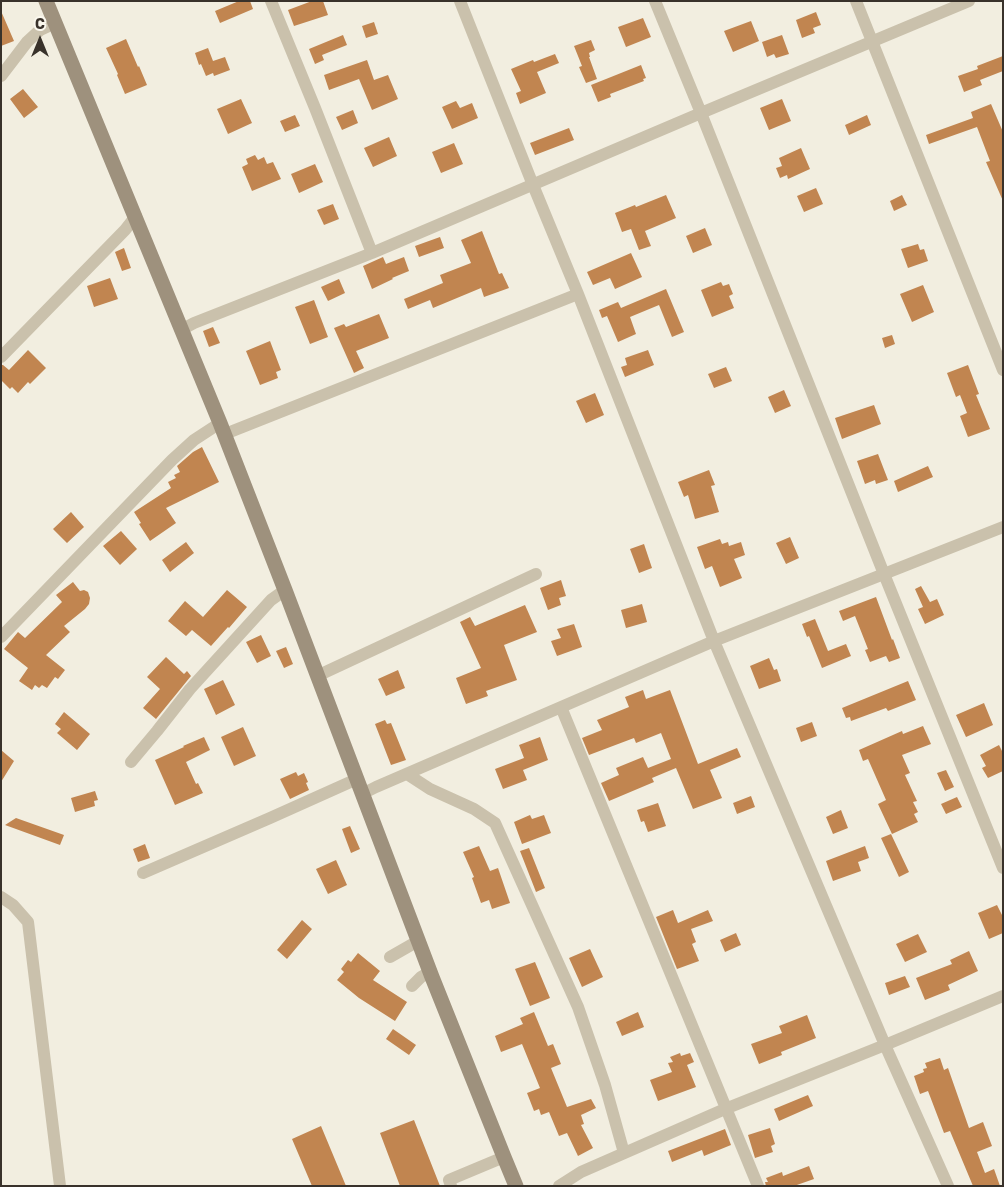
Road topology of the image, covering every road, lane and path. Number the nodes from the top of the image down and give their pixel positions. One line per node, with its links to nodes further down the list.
1 (46, 1): 7 (street)
2 (271, 1): 13 (street)
3 (460, 1): 11 (street)
4 (655, 1): 10 (street)
5 (856, 1): 8 (street)
6 (969, 1): 8 (street)
7 (55, 23): 9 (street); 12 (street)
8 (873, 42): 10 (street); 17 (street)
9 (1, 76)
10 (701, 113): 11 (street); 21 (street)
11 (533, 185): 13 (street); 14 (street)
12 (136, 216): 15 (street); 16 (street)
13 (372, 253): 15 (street)
14 (578, 294): 18 (street); 24 (street)
15 (181, 330): 18 (street)
16 (1, 357)
17 (1003, 370)
18 (222, 429): 22 (street); 23 (street)
19 (1003, 526): 21 (street)
20 (536, 574): 25 (street)
21 (884, 574): 24 (street); 31 (street)
22 (285, 590): 25 (street); 27 (street)
23 (1, 638)
24 (714, 641): 26 (street); 39 (street)
25 (317, 676): 29 (street)
26 (561, 707): 28 (street); 40 (street)
27 (131, 762)
28 (407, 774): 30 (street); 41 (street)
29 (356, 779): 30 (street); 32 (street)
30 (362, 794): 34 (street)
31 (1003, 868)
32 (143, 873)
33 (1, 897): 43 (street)
34 (418, 941): 35 (street); 36 (street)
35 (390, 957)
36 (430, 972): 37 (street); 42 (street)
37 (412, 986)
38 (1003, 996): 39 (street)
39 (885, 1046): 40 (street); 48 (street)
40 (725, 1109): 41 (street); 47 (street)
41 (624, 1153): 46 (street)
42 (504, 1157): 44 (street); 45 (street)
43 (60, 1186)
44 (451, 1186)
45 (516, 1186)
46 (560, 1186)
47 (758, 1186)
48 (948, 1186)

